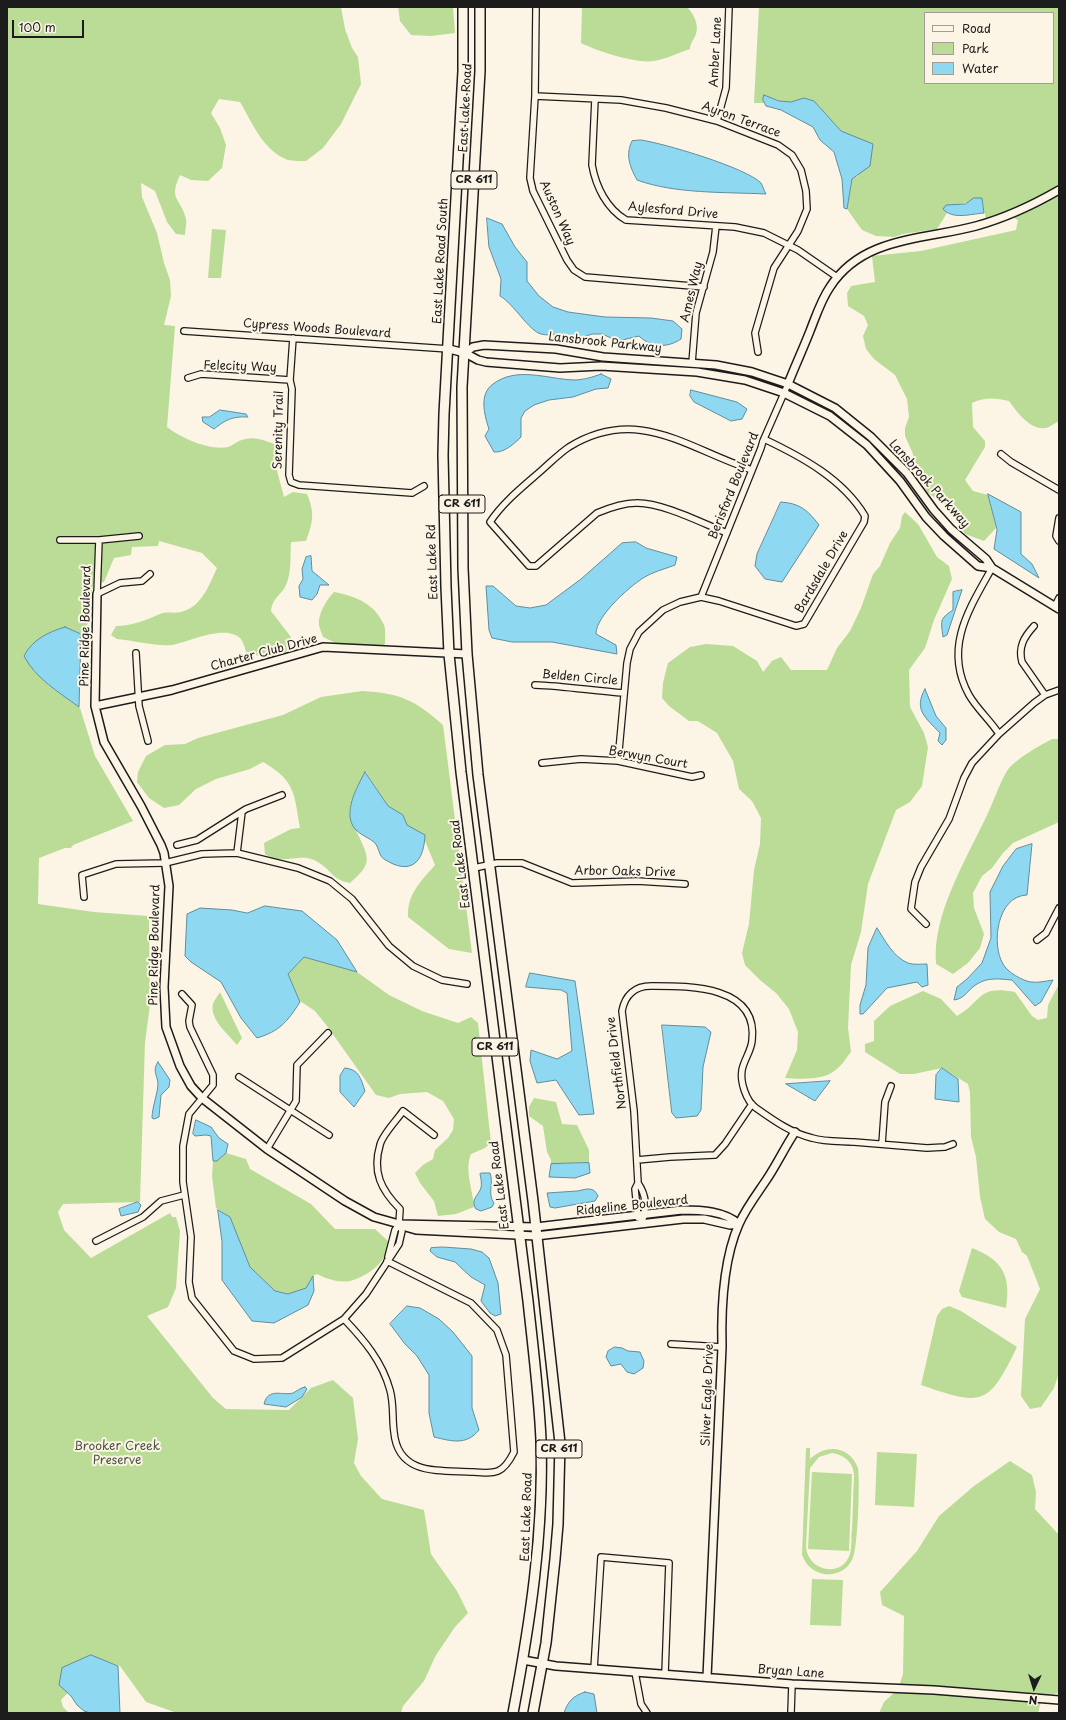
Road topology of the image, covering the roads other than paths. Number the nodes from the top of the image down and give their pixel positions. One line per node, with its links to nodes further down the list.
1 (464, 7): 15 (main road, East Lake Road South / CR 611)
2 (480, 7): 17 (main road, East Lake Road / CR 611)
3 (536, 7): 5 (street, Auston Way)
4 (729, 7): 7 (street, Amber Lane)
5 (535, 96): 6 (street, Ayron Terrace); 12 (street, Auston Way)
6 (595, 99): 7 (street, Ayron Terrace); 9 (street, Aylesford Drive)
7 (717, 121): 10 (street, Ayron Terrace)
8 (1059, 190): 11 (street)
9 (716, 226): 10 (street, Aylesford Drive); 12 (street, Ames Way)
10 (787, 246): 11 (street, Aylesford Drive); 16 (street, Ayron Terrace)
11 (837, 277): 21 (street)
12 (704, 287): 18 (street, Ames Way)
13 (184, 331): 14 (street, Cypress Woods Boulevard)
14 (293, 338): 15 (street, Cypress Woods Boulevard); 20 (street, Serenity Trail)
15 (449, 349): 17 (street); 42 (main road, East Lake Rd / CR 611)
16 (758, 352)
17 (465, 353): 18 (street, Lansbrook Parkway); 22 (street, Lansbrook Parkway); 43 (main road, CR 611)
18 (692, 363): 21 (street, Lansbrook Parkway)
19 (188, 378): 20 (street, Felecity Way)
20 (290, 380): 26 (street, Serenity Trail)
21 (788, 384): 22 (street, Berisford Boulevard); 34 (street, Lansbrook Parkway)
22 (784, 393): 23 (street, Berisford Boulevard); 34 (street, Lansbrook Parkway)
23 (764, 439): 25 (street, Berisford Boulevard); 37 (street, Bardsdale Drive)
24 (1001, 454): 27 (street)
25 (752, 470): 29 (street, Berisford Boulevard); 29 (street)
26 (424, 486)
27 (1059, 490)
28 (1059, 518): 33 (street)
29 (727, 533): 37 (street, Berisford Boulevard)
30 (138, 536): 32 (street)
31 (60, 540): 32 (street)
32 (99, 540): 36 (street, Pine Ridge Boulevard)
33 (1059, 541)
34 (992, 568): 39 (street, Lansbrook Parkway); 50 (street)
35 (150, 574): 36 (street)
36 (97, 594): 49 (street, Pine Ridge Boulevard)
37 (702, 597): 46 (street, Bardsdale Drive)
38 (1059, 598): 39 (street)
39 (1057, 607)
40 (1034, 626): 47 (street)
41 (136, 654): 48 (street)
42 (449, 654): 43 (street, Charter Club Drive); 48 (street, Charter Club Drive); 61 (main road, East Lake Road / CR 611)
43 (467, 654): 60 (main road, CR 611)
44 (535, 685): 46 (street, Belden Circle)
45 (1059, 690): 47 (street)
46 (624, 692): 52 (street, Bardsdale Drive)
47 (1045, 695): 50 (street)
48 (140, 696): 49 (street, Charter Club Drive); 51 (street)
49 (95, 706): 59 (street, Pine Ridge Boulevard)
50 (999, 734): 65 (street)
51 (148, 741)
52 (618, 761): 53 (street, Berwyn Court); 54 (street, Berwyn Court)
53 (542, 763)
54 (701, 774)
55 (282, 795): 56 (street)
56 (242, 812): 57 (street); 58 (street)
57 (177, 845)
58 (237, 853): 59 (street); 67 (street)
59 (165, 863): 63 (street); 72 (street, Pine Ridge Boulevard)
60 (490, 866): 61 (street, Arbor Oaks Drive); 62 (street, Arbor Oaks Drive); 90 (main road, CR 611)
61 (474, 868): 89 (main road, East Lake Road / CR 611)
62 (685, 884)
63 (84, 897)
64 (1059, 908): 66 (street)
65 (926, 924)
66 (1037, 940)
67 (467, 984)
68 (182, 994): 72 (street)
69 (328, 1034): 74 (street)
70 (239, 1077): 74 (street)
71 (891, 1086): 78 (street)
72 (202, 1098): 80 (street, Pine Ridge Boulevard); 83 (street)
73 (752, 1104): 75 (street, Northfield Drive); 81 (street); 81 (street, Northfield Drive)
74 (291, 1111): 76 (street); 80 (street)
75 (795, 1132): 78 (street, Northfield Drive); 88 (street, Silver Eagle Drive)
76 (329, 1135)
77 (434, 1135): 86 (street)
78 (882, 1144): 79 (street, Northfield Drive)
79 (953, 1144)
80 (267, 1149): 86 (street, Pine Ridge Boulevard)
81 (637, 1160): 82 (street, Northfield Drive)
82 (638, 1183): 84 (street, Northfield Drive); 85 (street, Northfield Drive)
83 (184, 1195): 91 (street); 93 (street)
84 (645, 1214): 85 (street, Ridgeline Boulevard); 87 (street, Northfield Drive); 88 (street, Ridgeline Boulevard)
85 (637, 1215): 87 (street, Northfield Drive); 90 (street, Ridgeline Boulevard)
86 (399, 1224): 89 (street, Pine Ridge Boulevard); 92 (street)
87 (641, 1224): 88 (street, Ridgeline Boulevard); 90 (street, Ridgeline Boulevard)
88 (739, 1224): 95 (street, Silver Eagle Drive)
89 (518, 1231): 90 (street, Pine Ridge Boulevard); 96 (main road, East Lake Road / CR 611)
90 (536, 1231): 97 (main road, CR 611)
91 (96, 1241)
92 (387, 1261): 93 (street); 93 (street)
93 (344, 1319)
94 (671, 1344): 95 (street)
95 (722, 1347): 101 (street, Silver Eagle Drive)
96 (523, 1660): 97 (street, Bryan Lane); 104 (main road, East Lake Road / CR 611)
97 (542, 1663): 98 (street, Bryan Lane); 105 (main road, CR 611)
98 (594, 1669): 99 (street, Bryan Lane); 100 (street)
99 (635, 1672): 100 (street, Bryan Lane); 106 (street)
100 (665, 1674): 101 (street, Bryan Lane)
101 (707, 1677): 102 (street, Bryan Lane)
102 (792, 1684): 103 (street, Bryan Lane); 107 (street)
103 (1059, 1700)
104 (513, 1713)
105 (533, 1713)
106 (647, 1713)
107 (791, 1713)

